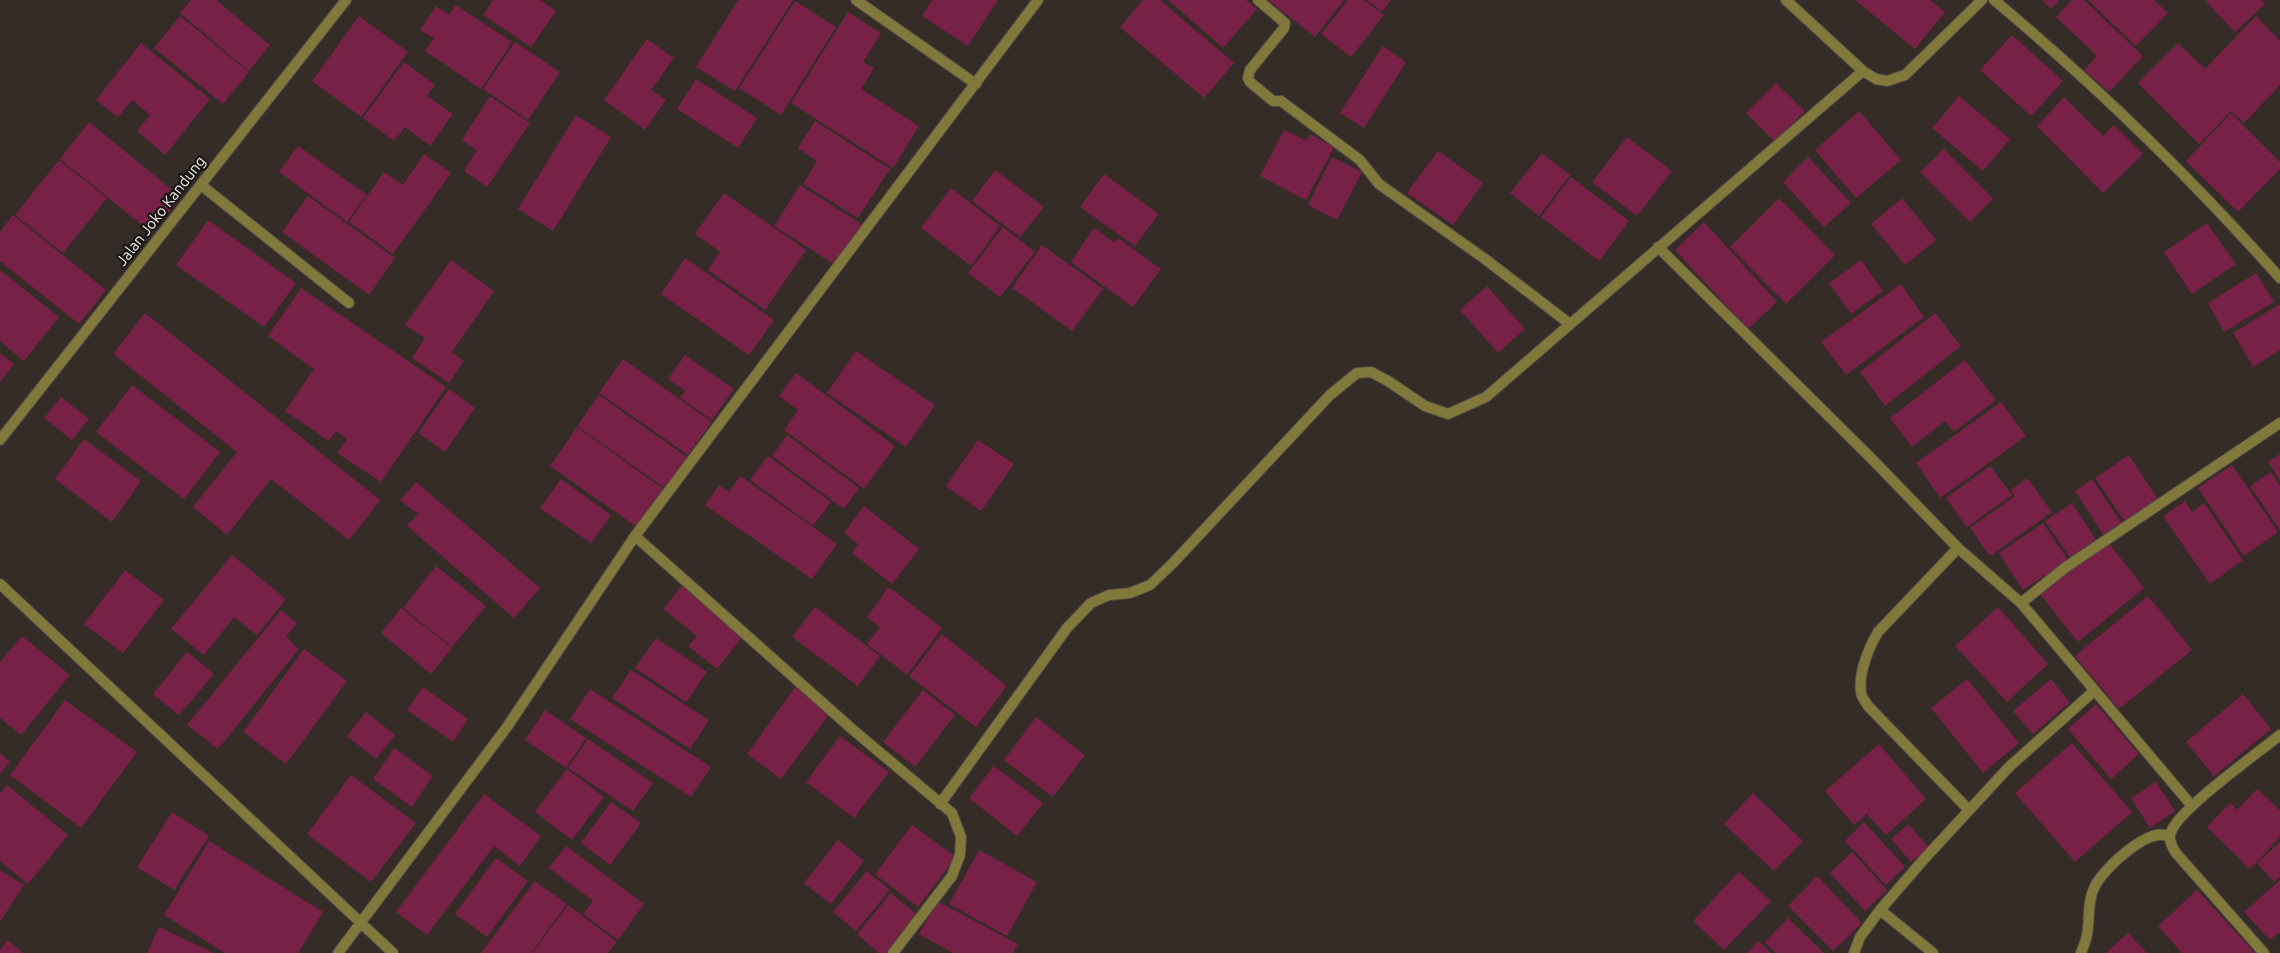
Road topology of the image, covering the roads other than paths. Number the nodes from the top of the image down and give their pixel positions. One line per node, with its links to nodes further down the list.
1 (346, 0): 10 (street, Jalan Joko Kandung)
2 (856, 0): 9 (street)
3 (1038, 0): 9 (street)
4 (1258, 0): 14 (street)
5 (1786, 0): 8 (street)
6 (1982, 0): 8 (street)
7 (1994, 0): 12 (street)
8 (1863, 71): 11 (street)
9 (976, 84): 17 (street)
10 (201, 184): 13 (street); 16 (street, Jalan Joko Kandung)
11 (1658, 247): 14 (street); 18 (street)
12 (2280, 278)
13 (348, 303)
14 (1570, 324): 23 (street)
15 (2280, 423): 20 (street)
16 (0, 440)
17 (636, 536): 23 (street); 28 (street)
18 (1958, 548): 20 (street); 25 (street)
19 (0, 584): 28 (street)
20 (2022, 603): 21 (street)
21 (2094, 691): 24 (street); 25 (street)
22 (2280, 736): 24 (street)
23 (940, 804): 31 (street)
24 (2192, 806): 26 (street)
25 (1969, 810): 27 (street)
26 (2170, 837): 34 (street); 35 (street)
27 (1880, 910): 32 (street); 33 (street)
28 (361, 922): 29 (street); 30 (street)
29 (338, 953)
30 (393, 953)
31 (893, 953)
32 (1854, 953)
33 (1933, 953)
34 (2081, 953)
35 (2264, 953)

